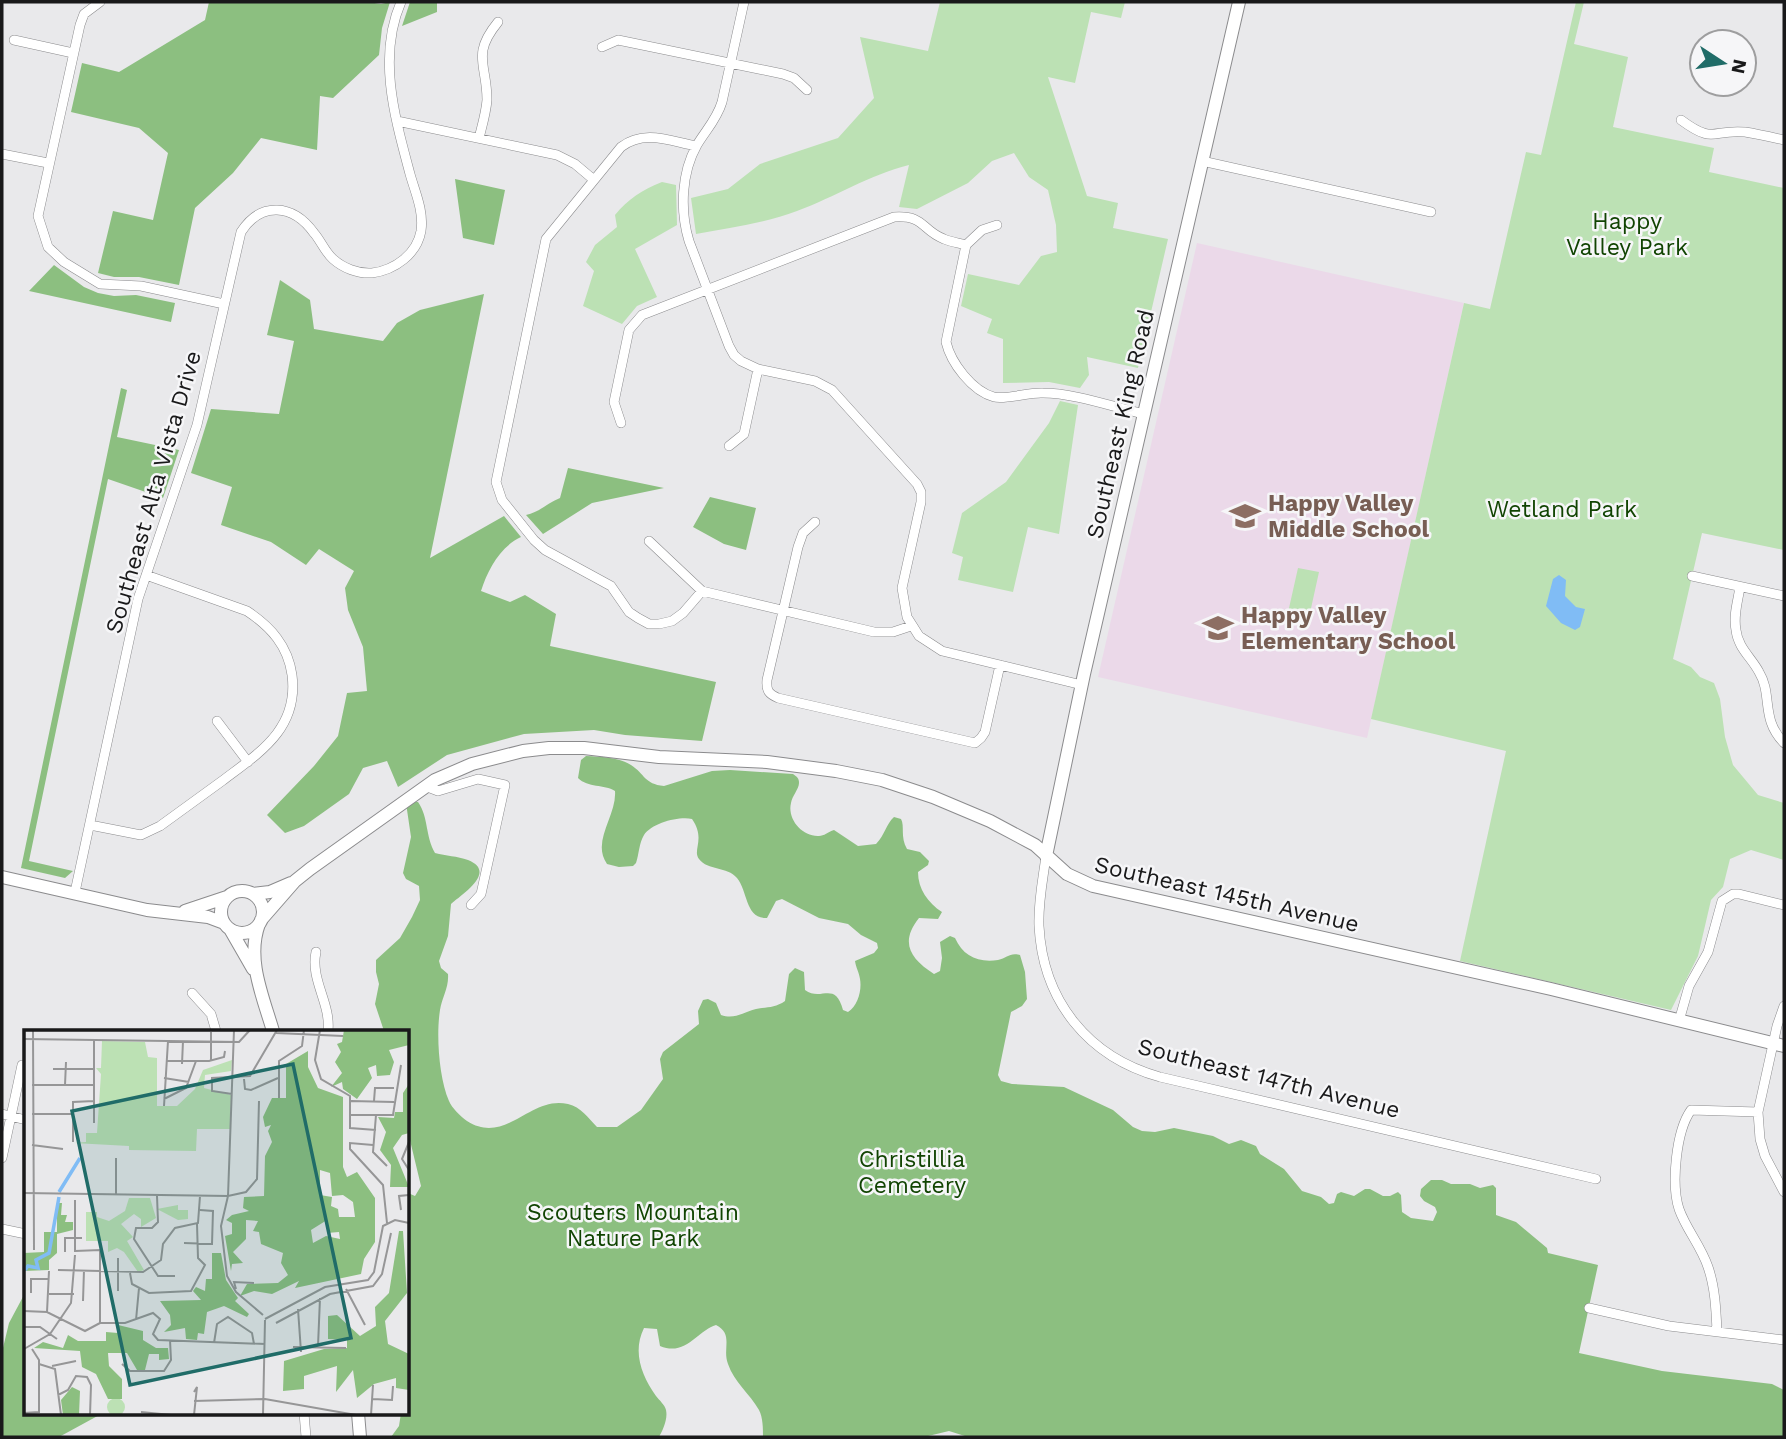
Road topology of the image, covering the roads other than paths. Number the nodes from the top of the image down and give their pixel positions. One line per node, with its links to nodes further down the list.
1 (100, 2): 8 (street)
2 (401, 2): 12 (street, Southeast Alta Vista Drive)
3 (744, 2): 9 (street)
4 (1239, 2): 17 (main road, Southeast King Road)
5 (498, 22): 13 (street)
6 (14, 40): 8 (street)
7 (602, 47): 9 (street)
8 (73, 53): 18 (street)
9 (731, 63): 10 (street); 15 (street)
10 (807, 90)
11 (1681, 120): 14 (street)
12 (397, 121): 13 (street); 24 (street, Southeast Alta Vista Drive)
13 (480, 138): 19 (street)
14 (1784, 140)
15 (696, 146): 19 (street); 23 (street)
16 (2, 154): 18 (street)
17 (1202, 161): 20 (street); 26 (main road, Southeast King Road)
18 (48, 163): 24 (street)
19 (594, 180): 34 (street)
20 (1431, 212)
21 (997, 225): 22 (street)
22 (967, 245): 23 (street); 26 (street)
23 (706, 289): 25 (street); 27 (street)
24 (224, 304): 31 (street, Southeast Alta Vista Drive)
25 (758, 369): 28 (street); 37 (street)
26 (1144, 414): 39 (main road, Southeast King Road)
27 (621, 423)
28 (730, 446)
29 (815, 522): 36 (street)
30 (649, 541): 34 (street)
31 (146, 575): 42 (street); 44 (street, Southeast Alta Vista Drive)
32 (1692, 576): 33 (street)
33 (1740, 587): 35 (street); 41 (street)
34 (702, 591): 36 (street)
35 (1784, 596)
36 (783, 610): 37 (street); 38 (street)
37 (911, 625): 38 (street)
38 (1000, 665): 39 (street)
39 (1082, 685): 45 (main road, Southeast King Road)
40 (217, 721): 42 (street)
41 (1784, 743)
42 (248, 762): 44 (street)
43 (425, 786): 45 (main road, Southeast 145th Avenue); 47 (main road, Southeast 145th Avenue); 51 (street)
44 (90, 825): 48 (street, Southeast Alta Vista Drive)
45 (1046, 856): 60 (main road, Southeast 145th Avenue); 70 (street, Southeast 147th Avenue)
46 (2, 877): 48 (main road)
47 (295, 881): 49 (main road, Southeast 145th Avenue); 54 (main road, Southeast 145th Avenue)
48 (75, 892): 53 (main road)
49 (253, 894): 50 (main road, Southeast 145th Avenue); 54 (main road)
50 (227, 897): 53 (main road); 55 (main road)
51 (471, 905)
52 (1784, 905): 60 (street)
53 (177, 913): 55 (main road)
54 (260, 922): 55 (main road); 57 (main road)
55 (227, 926): 57 (main road)
56 (316, 952): 63 (street)
57 (257, 976): 62 (main road)
58 (192, 993): 61 (street)
59 (1784, 1006): 64 (street)
60 (1679, 1021): 64 (main road, Southeast 145th Avenue)
61 (216, 1030)
62 (273, 1030)
63 (328, 1030)
64 (1779, 1045): 66 (street)
65 (22, 1065): 67 (street)
66 (1758, 1111): 71 (street); 75 (street)
67 (6, 1115): 68 (street); 69 (street)
68 (24, 1119)
69 (2, 1158)
70 (1596, 1179)
71 (1784, 1192)
72 (2, 1229): 73 (street)
73 (24, 1234)
74 (1589, 1308): 75 (street)
75 (1717, 1331): 76 (street)
76 (1784, 1340)
77 (304, 1414): 79 (street)
78 (358, 1414): 80 (main road)
79 (306, 1437)
80 (360, 1437)

